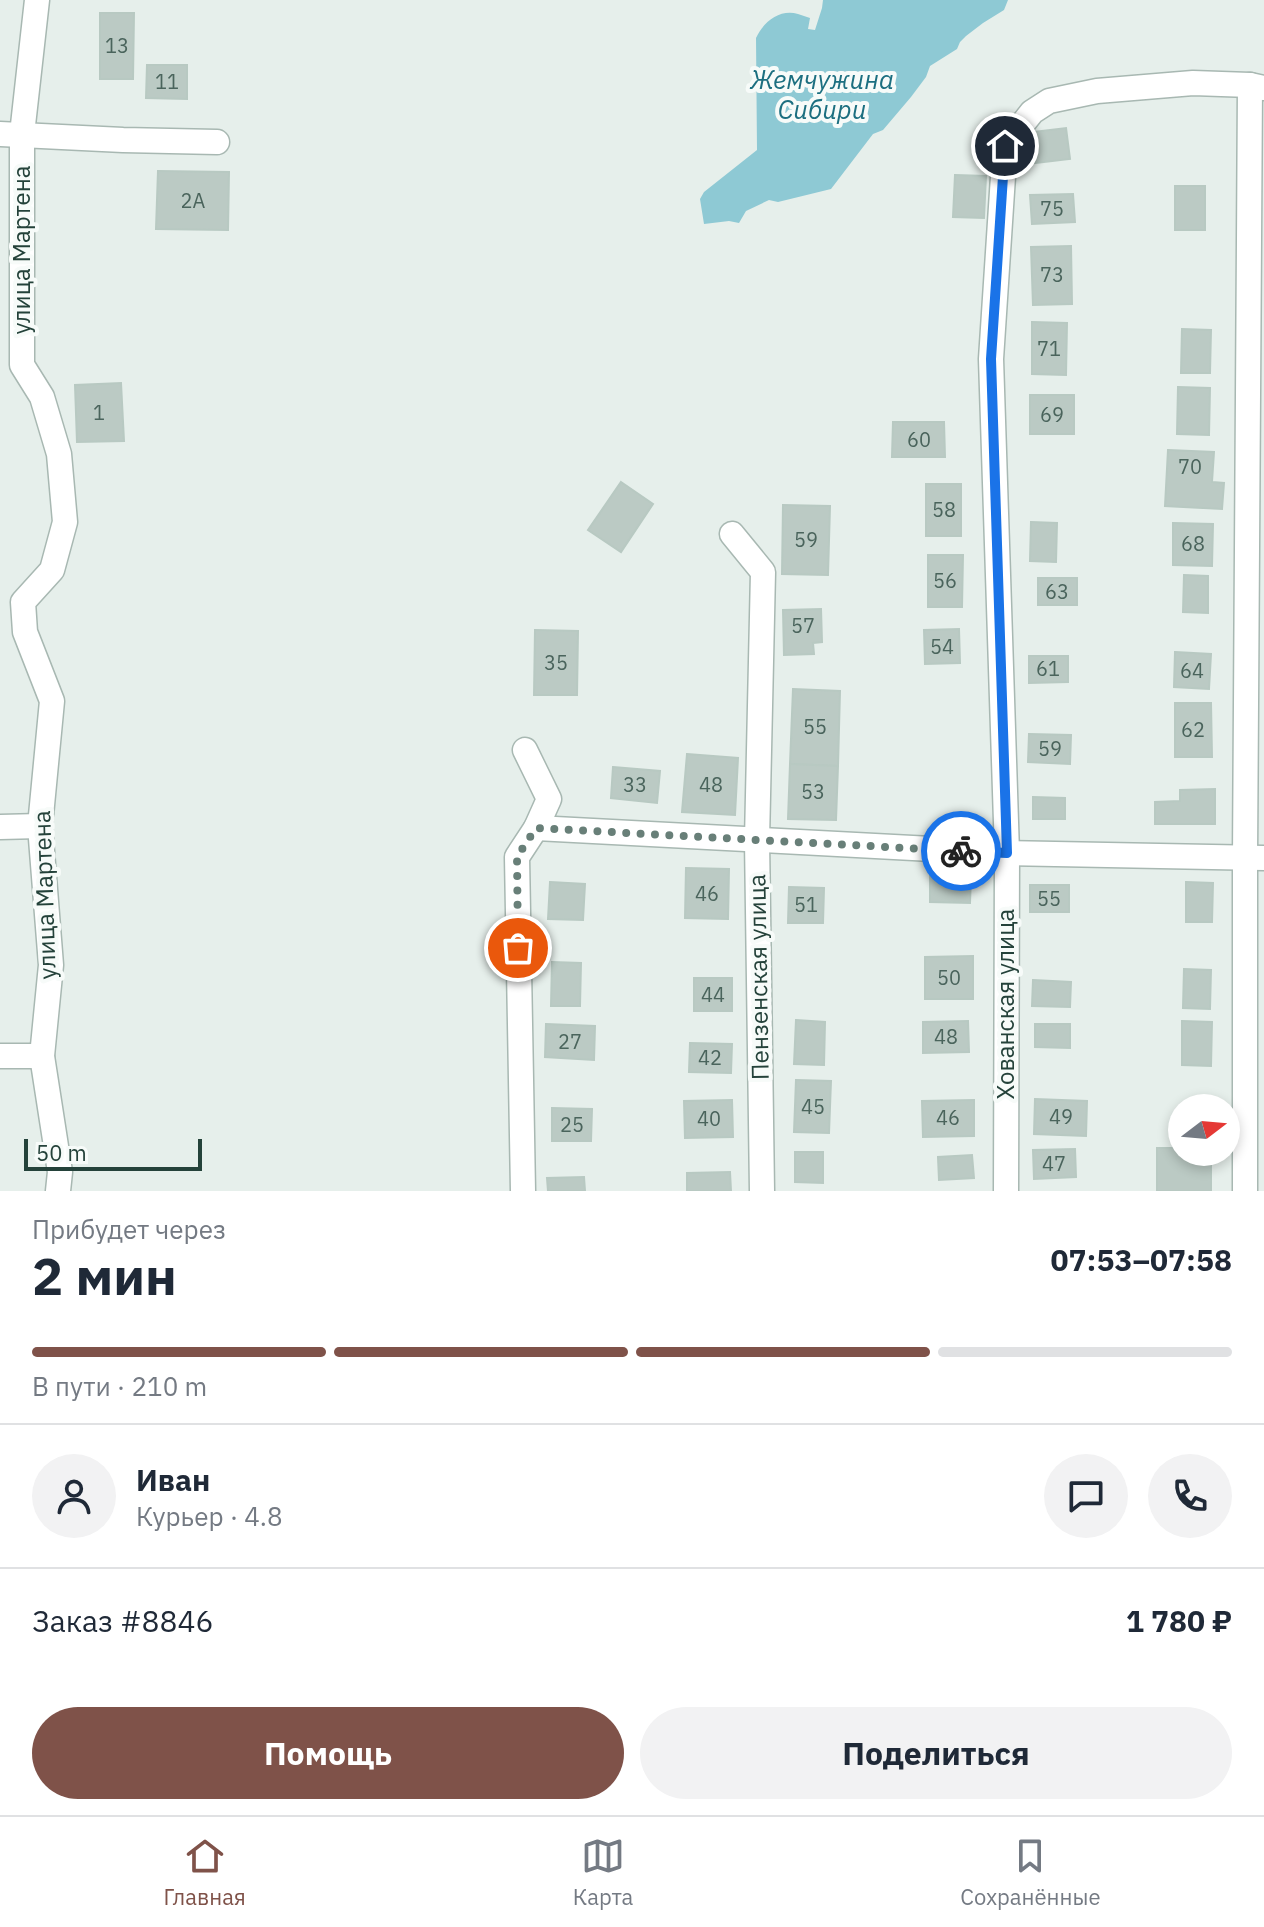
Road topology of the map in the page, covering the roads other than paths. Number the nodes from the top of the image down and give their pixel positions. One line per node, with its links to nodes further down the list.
1 (37, 0): 3 (street, улица Мартена)
2 (1257, 86): 13 (street, Хованская улица); 14 (street)
3 (11, 134): 4 (street); 5 (street, улица Мартена)
4 (217, 142)
5 (11, 365): 7 (street, улица Мартена)
6 (732, 534): 12 (street, Пензенская улица)
7 (12, 602): 9 (street, улица Мартена)
8 (525, 750): 11 (street)
9 (40, 826): 10 (street); 16 (street, улица Мартена)
10 (0, 827)
11 (536, 828): 12 (street); 18 (street)
12 (757, 840): 13 (street); 19 (street, Пензенская улица)
13 (1007, 853): 14 (street); 20 (street, Хованская улица)
14 (1254, 858): 21 (street)
15 (0, 1056): 16 (street)
16 (42, 1056): 17 (street, улица Мартена)
17 (58, 1191)
18 (523, 1191)
19 (762, 1191)
20 (1006, 1191)
21 (1245, 1191)

